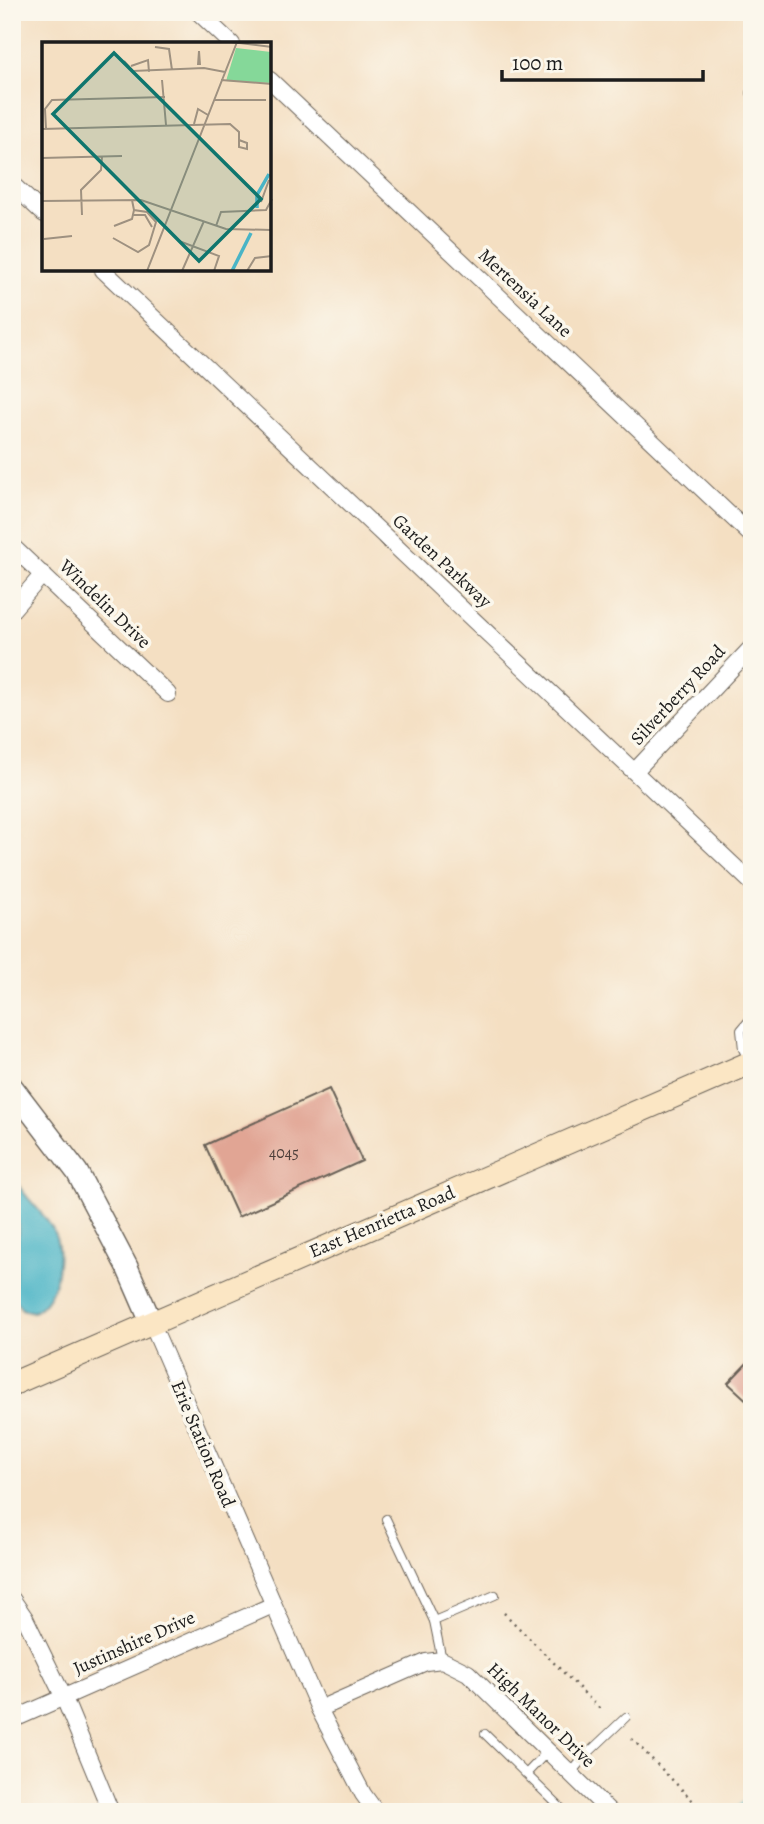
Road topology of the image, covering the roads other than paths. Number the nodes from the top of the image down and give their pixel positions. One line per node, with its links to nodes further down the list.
1 (198, 12): 2 (street)
2 (230, 42)
3 (271, 80): 7 (street, Mertensia Lane)
4 (12, 184): 5 (street)
5 (42, 212)
6 (104, 271): 13 (street, Garden Parkway)
7 (752, 536)
8 (12, 546): 9 (street, Windelin Drive)
9 (43, 574): 10 (street); 12 (street, Windelin Drive)
10 (12, 610)
11 (752, 647): 13 (street, Silverberry Road)
12 (168, 694)
13 (635, 771): 14 (street, Garden Parkway)
14 (752, 883)
15 (752, 1017): 16 (lane)
16 (751, 1062): 18 (main road, East Henrietta Road)
17 (12, 1087): 18 (street, Erie Station Road)
18 (151, 1322): 19 (main road, East Henrietta Road); 23 (street, Erie Station Road)
19 (12, 1384)
20 (386, 1519): 24 (lane)
21 (495, 1595): 24 (lane)
22 (12, 1599): 26 (street)
23 (273, 1605): 26 (street, Justinshire Drive); 27 (street, Erie Station Road)
24 (434, 1621): 25 (lane)
25 (442, 1660): 27 (street); 31 (street, High Manor Drive)
26 (64, 1698): 29 (street, Justinshire Drive); 34 (street)
27 (320, 1709): 35 (street, Erie Station Road)
28 (626, 1717): 32 (lane)
29 (12, 1720)
30 (485, 1734): 33 (lane)
31 (548, 1751): 32 (street, High Manor Drive); 33 (lane)
32 (571, 1773): 37 (street, High Manor Drive)
33 (526, 1774): 36 (lane)
34 (111, 1812)
35 (376, 1812)
36 (565, 1812)
37 (610, 1812)

